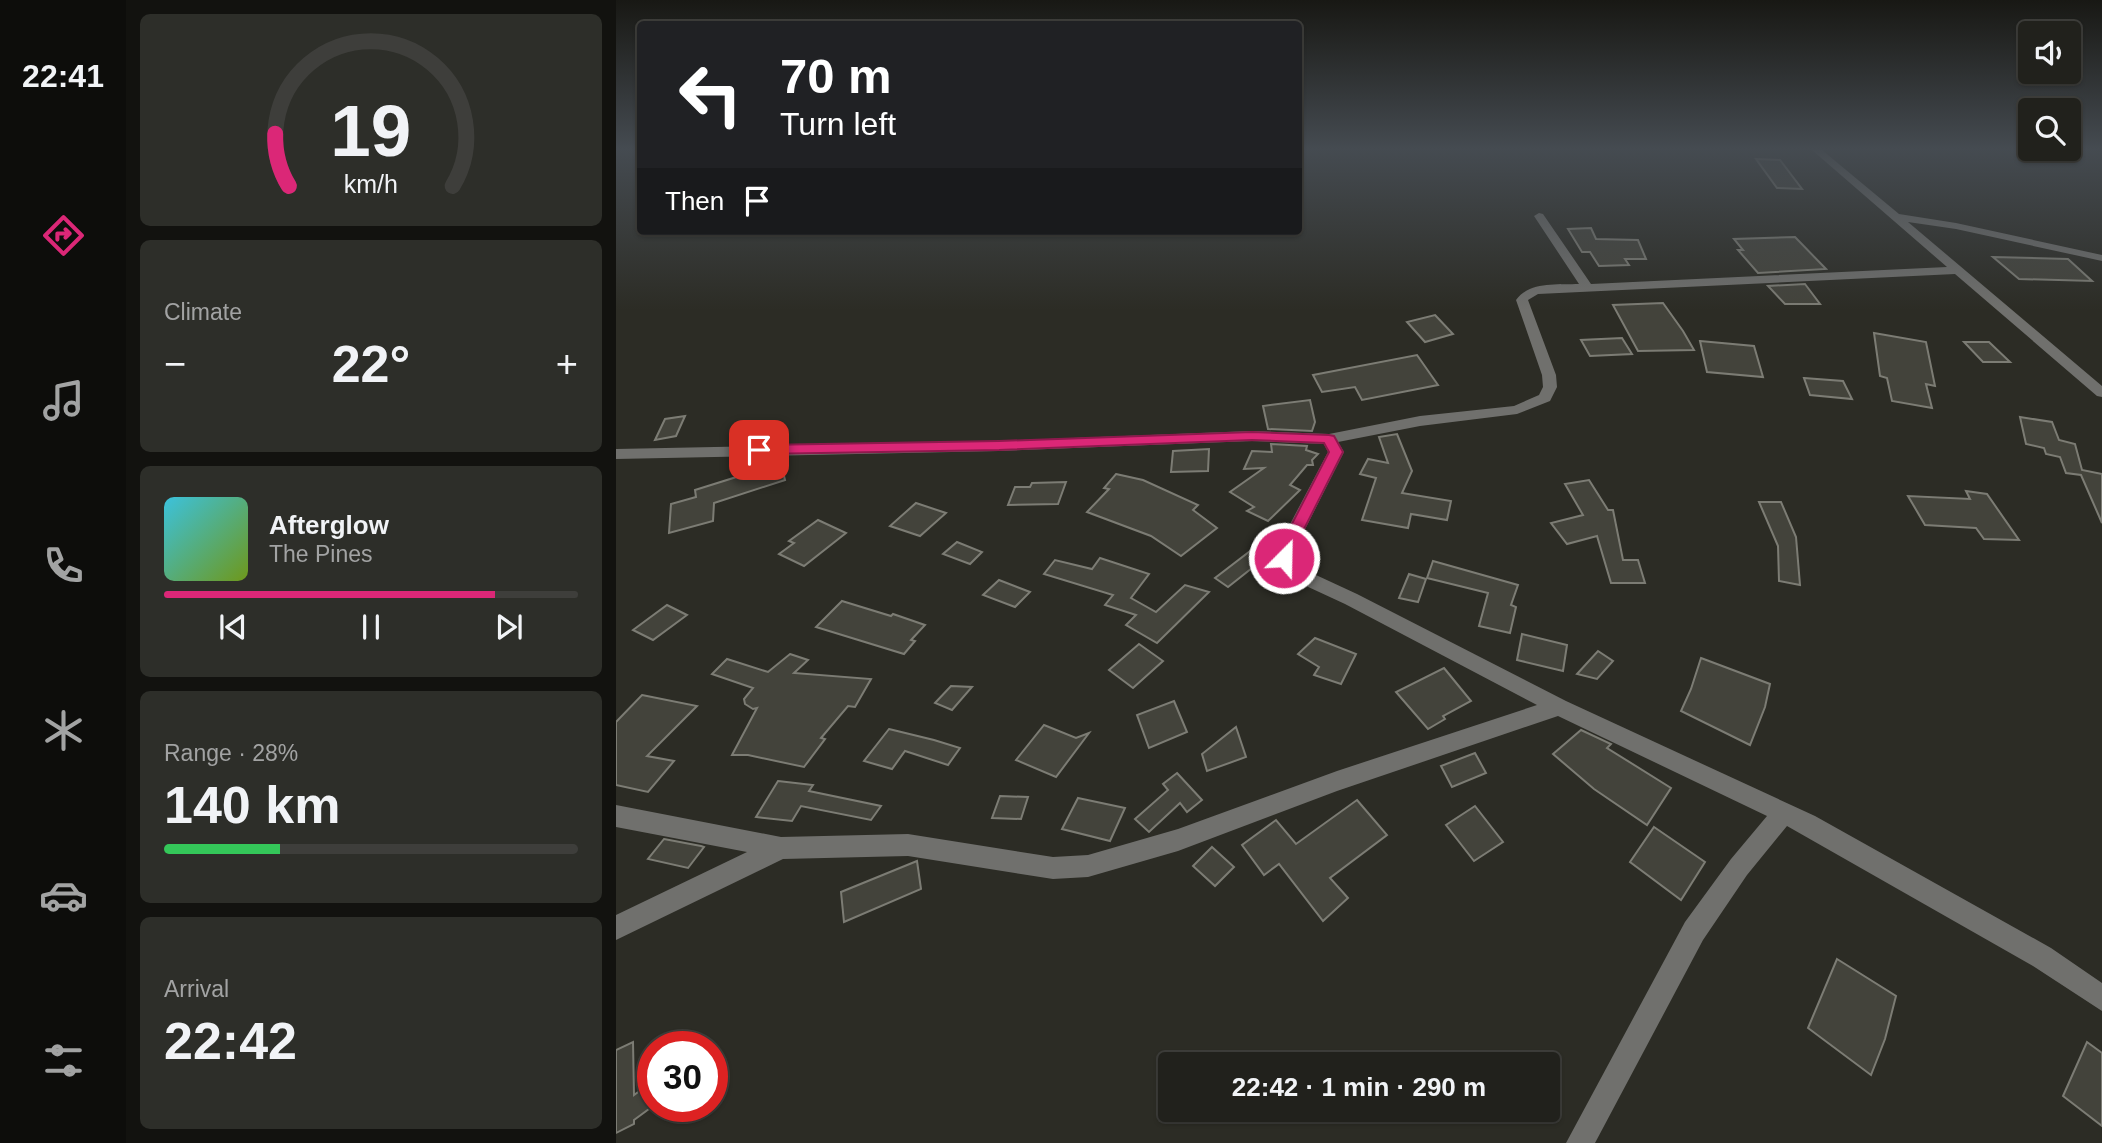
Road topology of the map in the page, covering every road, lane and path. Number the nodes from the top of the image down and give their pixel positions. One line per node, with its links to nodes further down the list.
1 (1880, 203): 3 (street)
2 (1539, 216): 6 (street)
3 (1896, 217): 4 (street); 5 (street)
4 (2102, 258)
5 (1959, 270): 6 (street); 7 (street)
6 (1587, 286): 8 (street)
7 (2102, 393)
8 (1329, 439): 9 (street); 10 (street)
9 (616, 454)
10 (1559, 707): 11 (street); 13 (street)
11 (1783, 813): 15 (street); 16 (street)
12 (616, 817): 13 (street)
13 (781, 848): 14 (street)
14 (616, 928)
15 (2102, 998)
16 (1580, 1143)

